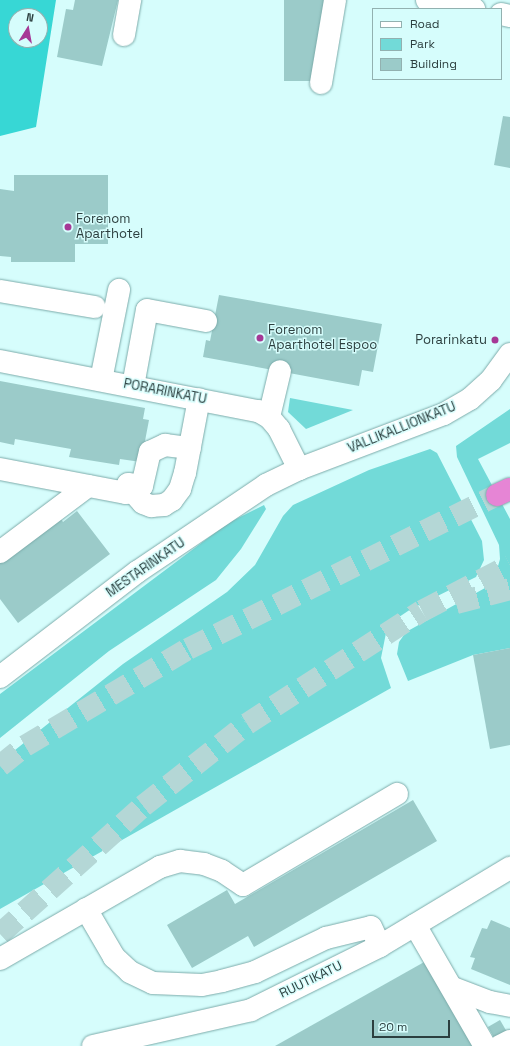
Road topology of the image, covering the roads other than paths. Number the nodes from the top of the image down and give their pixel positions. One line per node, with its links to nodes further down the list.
1 (130, 0): 5 (street)
2 (335, 0): 6 (street)
3 (427, 0): 4 (street)
4 (469, 8)
5 (124, 35)
6 (321, 83)
7 (119, 290): 14 (street)
8 (0, 291): 9 (street)
9 (95, 307)
10 (206, 320): 15 (street)
11 (510, 354): 20 (street, VALLIKALLIONKATU)
12 (0, 361): 14 (street, PORARINKATU)
13 (280, 371): 17 (street)
14 (101, 380): 15 (street, PORARINKATU)
15 (133, 386): 16 (street, PORARINKATU)
16 (199, 399): 17 (street, PORARINKATU); 18 (street)
17 (268, 417): 20 (street, PORARINKATU)
18 (190, 448): 21 (street); 22 (street)
19 (0, 469): 21 (street)
20 (299, 469): 24 (street, MESTARINKATU)
21 (88, 486): 23 (street)
22 (134, 493)
23 (0, 552)
24 (0, 677)
25 (397, 794): 27 (street)
26 (510, 868): 28 (street, RUUTIKATU)
27 (86, 909): 29 (street); 30 (street)
28 (415, 925): 29 (street, RUUTIKATU); 31 (street)
29 (380, 946): 34 (street, RUUTIKATU)
30 (0, 959)
31 (453, 988): 32 (street); 35 (street)
32 (510, 1006)
33 (510, 1041): 36 (street)
34 (93, 1046)
35 (485, 1046)
36 (500, 1046)

